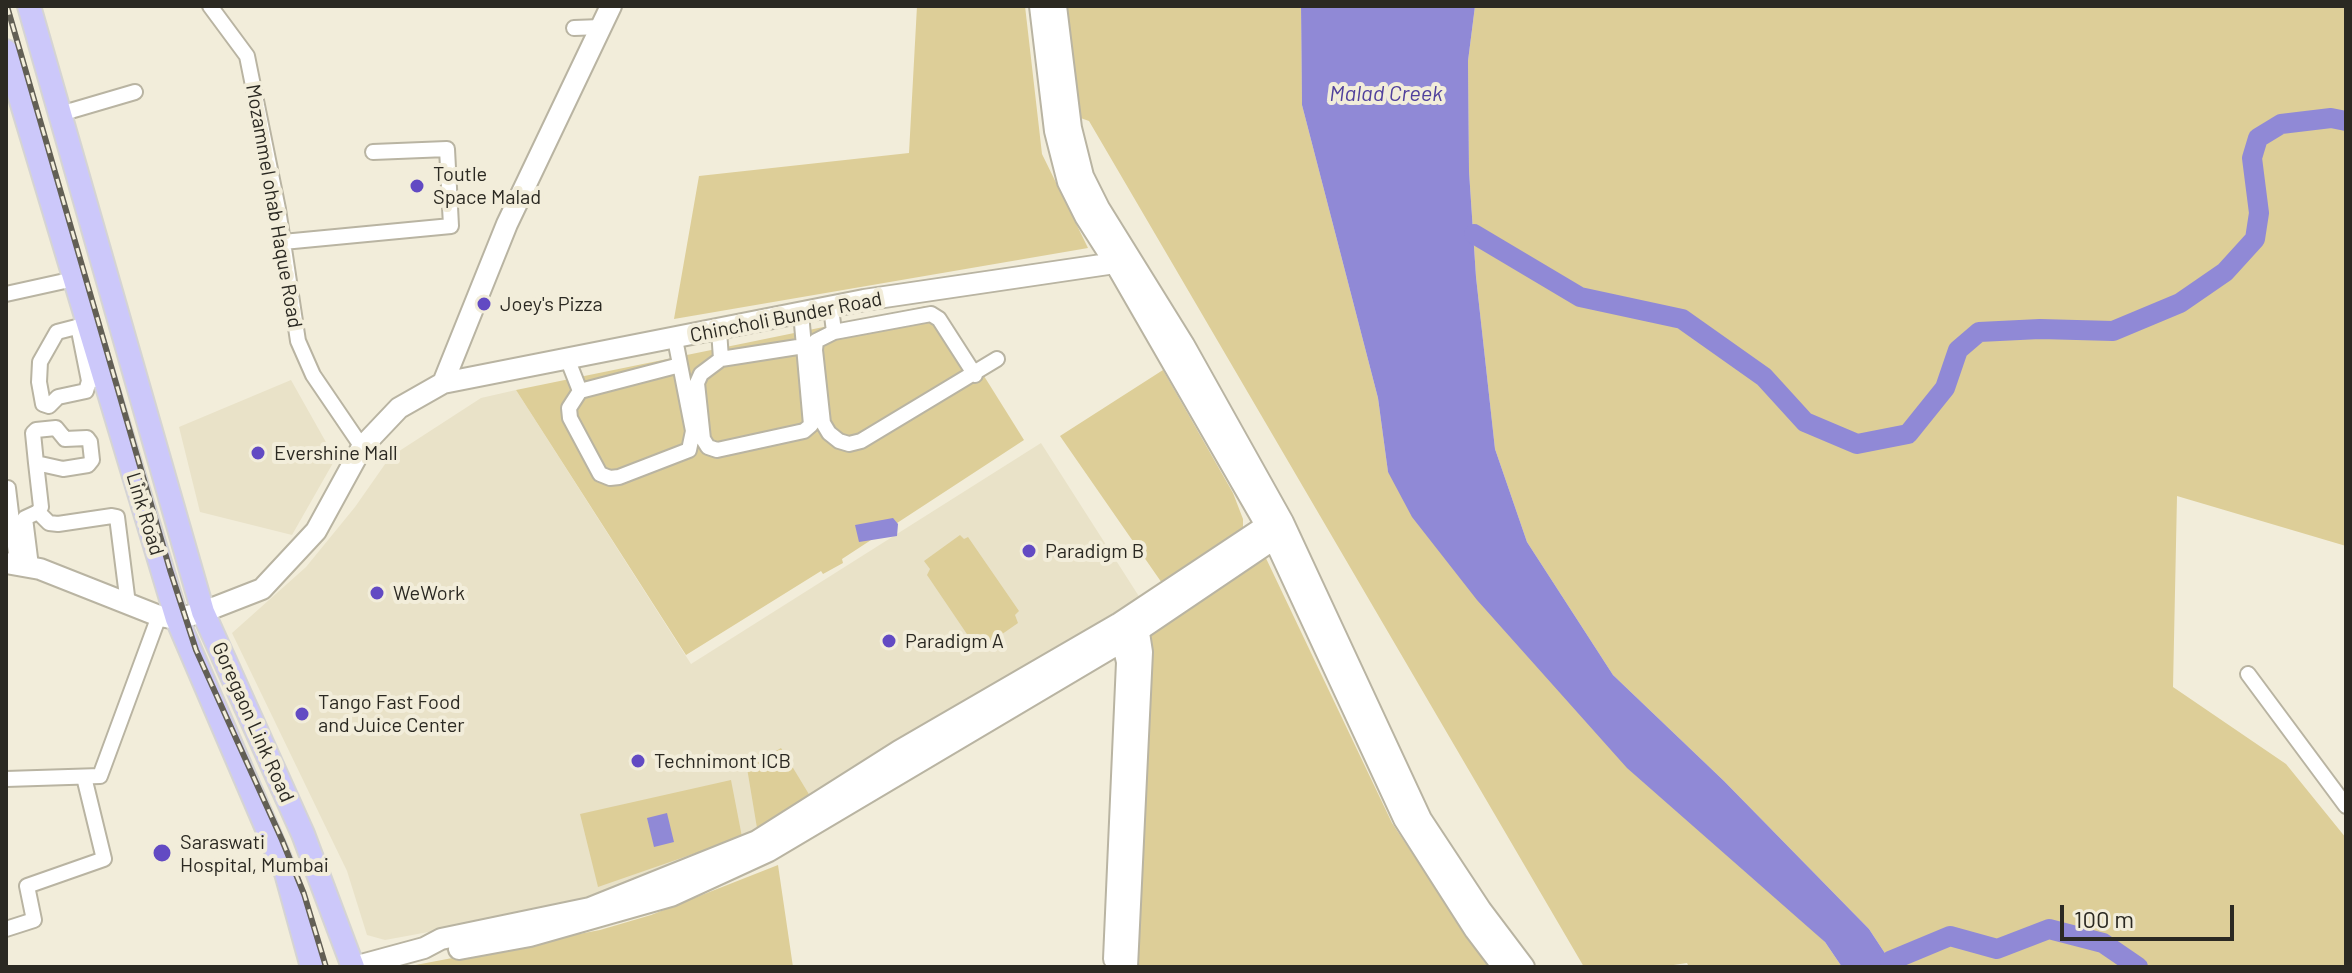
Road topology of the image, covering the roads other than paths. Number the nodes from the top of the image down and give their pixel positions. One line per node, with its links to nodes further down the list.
1 (29, 6): 10 (main road, Link Road)
2 (210, 6): 14 (street, Mozammel ohab Haque Road)
3 (611, 6): 6 (street)
4 (1040, 6): 15 (street)
5 (1056, 6): 15 (street)
6 (601, 27): 7 (street); 31 (street)
7 (574, 28)
8 (7, 57): 13 (main road, Link Road)
9 (135, 92): 10 (street)
10 (60, 114): 12 (main road, Link Road)
11 (373, 152): 14 (street)
12 (86, 206): 13 (main road); 40 (main road, Link Road)
13 (54, 212): 16 (main road, Link Road)
14 (283, 242): 33 (street, Mozammel ohab Haque Road)
15 (1122, 261): 18 (street, Chincholi Bunder Road); 37 (street)
16 (74, 279): 17 (street); 20 (main road, Link Road)
17 (6, 294)
18 (831, 307): 19 (street, Chincholi Bunder Road); 22 (street)
19 (801, 313): 21 (street, Chincholi Bunder Road); 24 (street)
20 (83, 325): 30 (main road, Link Road); 30 (street)
21 (719, 330): 23 (street, Chincholi Bunder Road); 26 (street)
22 (834, 332): 29 (street); 29 (street)
23 (675, 339): 25 (street, Chincholi Bunder Road); 28 (street)
24 (804, 346): 26 (street); 26 (street)
25 (567, 358): 31 (street, Chincholi Bunder Road); 32 (street)
26 (721, 359)
27 (997, 359): 29 (street)
28 (680, 365): 32 (street); 32 (street)
29 (975, 375)
30 (96, 379): 41 (main road, Link Road)
31 (443, 383): 33 (street, Chincholi Bunder Road)
32 (580, 391)
33 (362, 447): 40 (street, Chincholi Bunder Road)
34 (36, 463): 36 (street)
35 (8, 488): 38 (street)
36 (38, 512): 38 (street); 39 (street)
37 (1275, 529): 42 (street); 52 (street); 53 (street)
38 (18, 564): 39 (street)
39 (128, 604): 41 (street)
40 (203, 612): 41 (street, Chincholi Bunder Road); 49 (main road, Goregaon Link Road)
41 (168, 618): 44 (street); 48 (main road, Link Road)
42 (1129, 627): 49 (street); 50 (street); 51 (street)
43 (2248, 674): 46 (street)
44 (84, 777): 45 (street); 47 (street)
45 (6, 779)
46 (2346, 806)
47 (6, 929)
48 (312, 967)
49 (354, 967)
50 (1114, 967)
51 (1127, 967)
52 (1503, 967)
53 (1524, 967)

